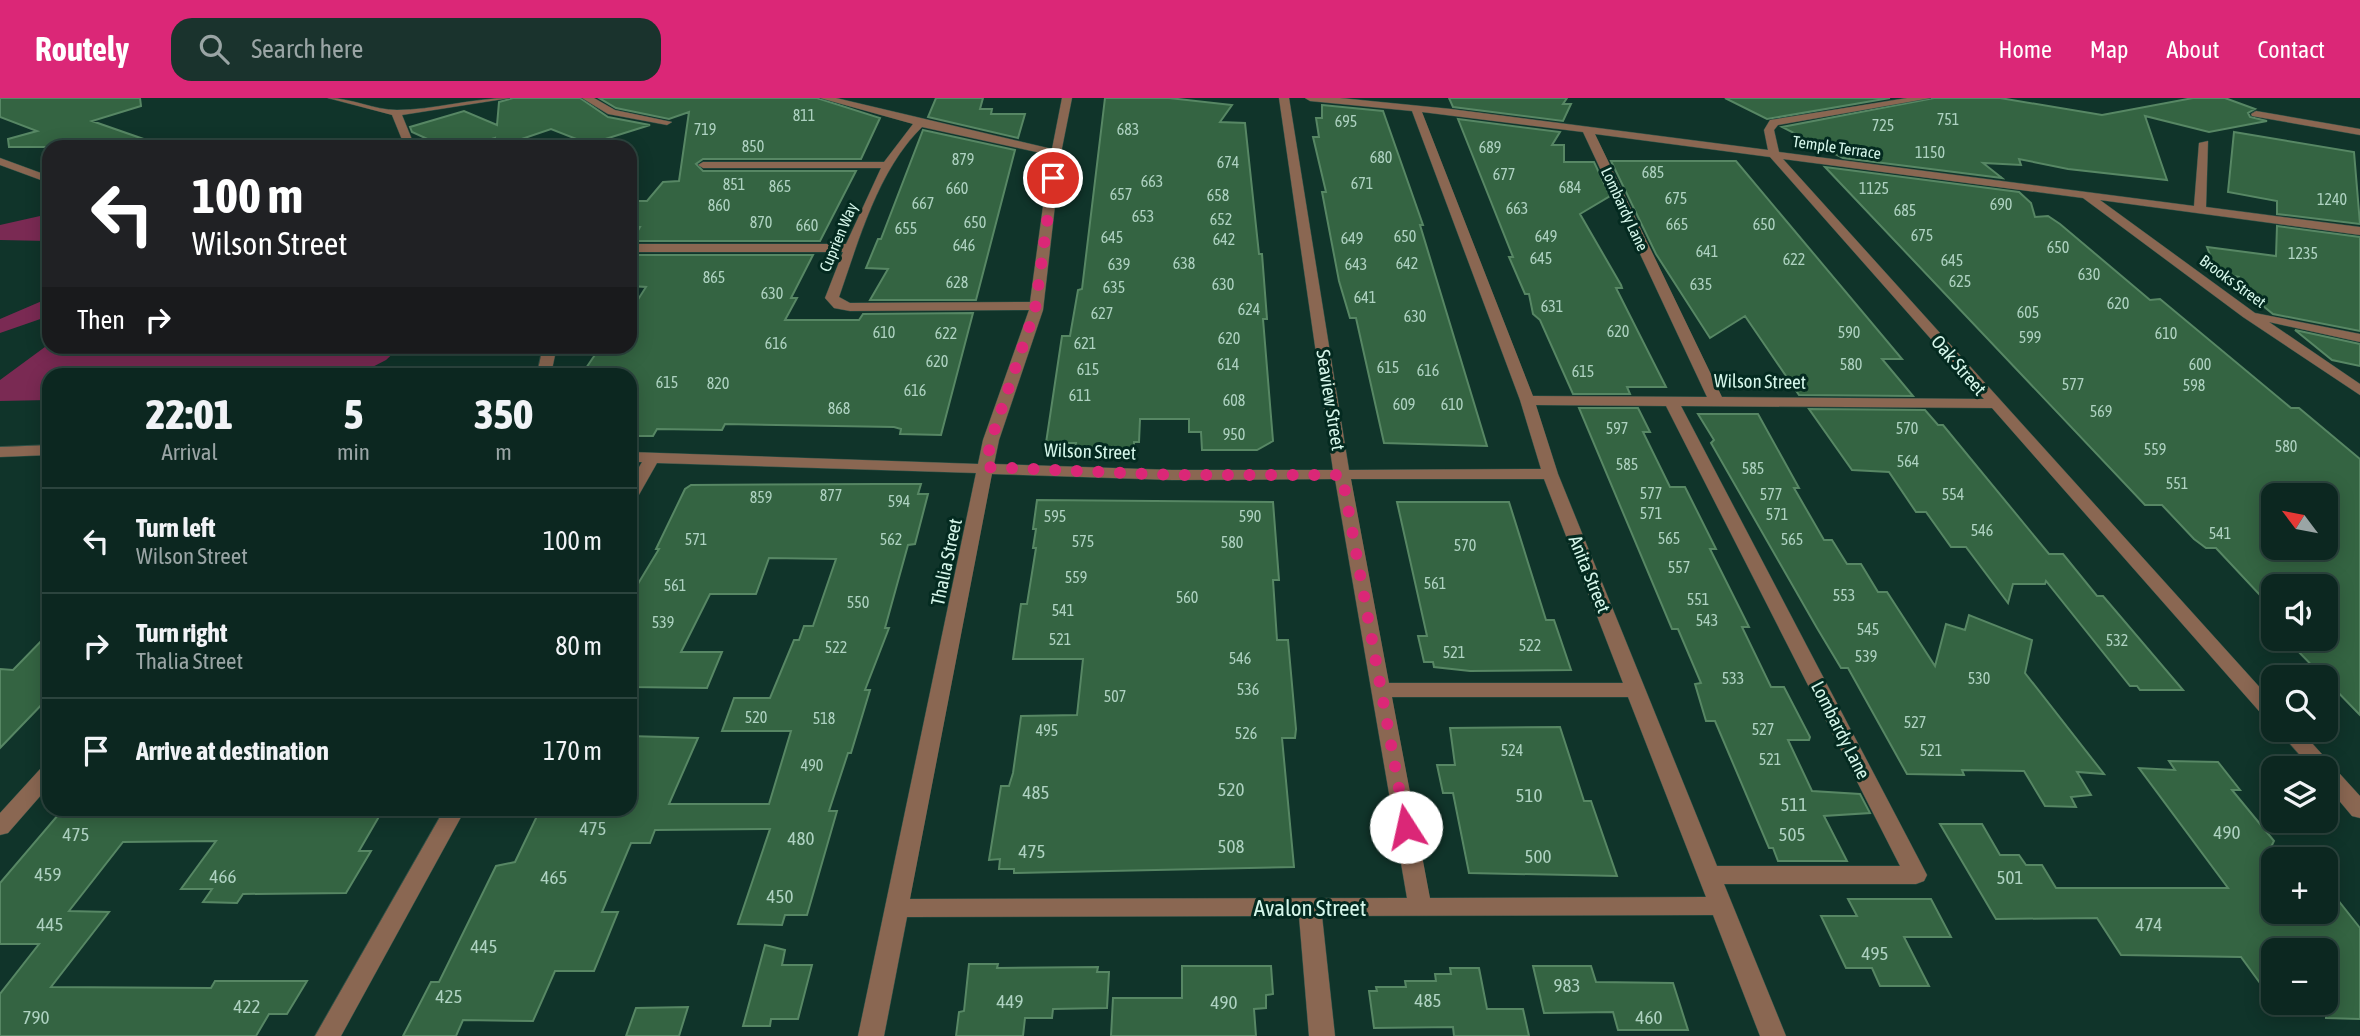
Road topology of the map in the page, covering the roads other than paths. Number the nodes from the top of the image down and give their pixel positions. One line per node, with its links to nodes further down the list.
1 (333, 98): 10 (street)
2 (505, 98): 10 (street)
3 (587, 98): 12 (street)
4 (825, 98): 13 (street)
5 (1067, 98): 18 (street, Thalia Street)
6 (1284, 98): 43 (street, Seaview Street)
7 (1310, 98): 9 (street, Temple Terrace)
8 (1926, 98): 19 (street)
9 (1416, 109): 14 (street, Temple Terrace); 33 (street, Anita Street)
10 (396, 113): 16 (street)
11 (2256, 114): 15 (street)
12 (667, 122)
13 (920, 123): 18 (street); 21 (street, Cuprien Way)
14 (1588, 131): 19 (street, Temple Terrace); 35 (street, Lombardy Lane)
15 (2360, 132)
16 (407, 140)
17 (2204, 143): 25 (street)
18 (1056, 153): 29 (street, Thalia Street)
19 (1774, 155): 24 (street, Temple Terrace); 36 (street, Oak Street)
20 (0, 161): 23 (street)
21 (889, 164): 22 (street); 28 (street, Cuprien Way)
22 (703, 165)
23 (42, 177)
24 (2087, 196): 25 (street, Temple Terrace); 30 (street, Brooks Street)
25 (2200, 210): 26 (street, Temple Terrace)
26 (2360, 231)
27 (637, 248): 28 (street)
28 (851, 248): 29 (street, Cuprien Way)
29 (1036, 306): 41 (street, Thalia Street)
30 (2248, 314): 31 (street); 32 (street, Brooks Street)
31 (2360, 338)
32 (2360, 391)
33 (1527, 400): 34 (street, Wilson Street); 42 (street, Anita Street)
34 (1671, 401): 35 (street, Wilson Street); 55 (street, Lombardy Lane)
35 (1717, 402): 36 (street, Wilson Street)
36 (1993, 404): 47 (street, Oak Street)
37 (42, 450): 38 (street)
38 (0, 452)
39 (637, 457): 40 (street, Wilson Street)
40 (652, 458): 41 (street, Wilson Street); 44 (street)
41 (986, 467): 43 (street, Wilson Street); 58 (street, Thalia Street)
42 (1550, 474): 43 (street, Wilson Street); 46 (street, Anita Street)
43 (1342, 475): 45 (street, Seaview Street)
44 (637, 485)
45 (1383, 690): 46 (street); 59 (street, Seaview Street)
46 (1636, 690): 55 (street, Anita Street)
47 (2261, 701)
48 (2299, 742): 49 (street)
49 (2311, 756)
50 (42, 780): 54 (street)
51 (2338, 786): 52 (street)
52 (2360, 810)
53 (452, 816): 60 (street)
54 (0, 827)
55 (1710, 875): 56 (street, Anita Street)
56 (1723, 906): 59 (street, Avalon Street); 63 (street, Anita Street)
57 (1310, 907): 58 (street, Avalon Street); 59 (street, Avalon Street); 62 (street)
58 (896, 908): 61 (street, Thalia Street)
59 (1420, 908)
60 (328, 1036)
61 (871, 1036)
62 (1322, 1036)
63 (1773, 1036)

